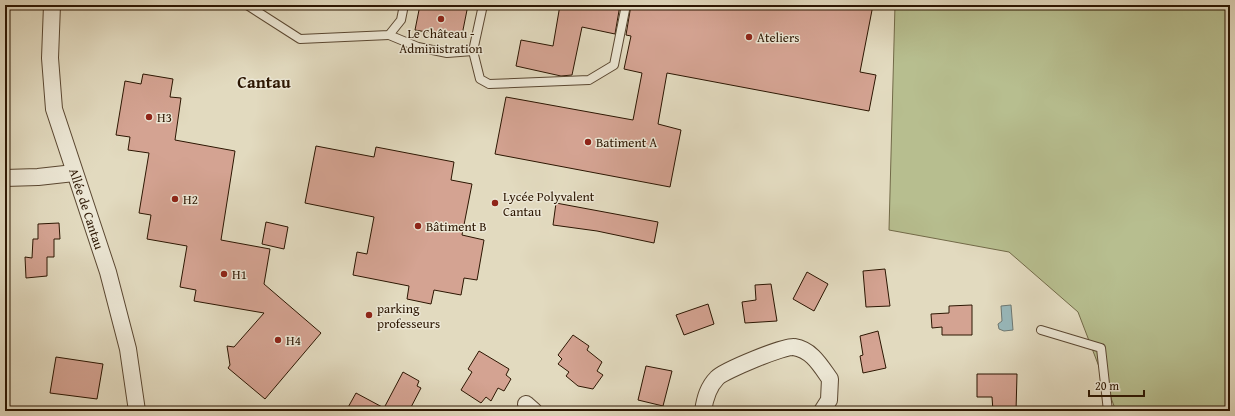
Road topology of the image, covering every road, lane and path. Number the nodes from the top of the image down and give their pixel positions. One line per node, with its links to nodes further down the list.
1 (52, 5): 8 (street, Allée de Cantau)
2 (247, 5): 6 (lane)
3 (404, 5): 6 (lane)
4 (483, 5): 7 (lane)
5 (626, 5): 7 (lane)
6 (389, 35): 7 (lane)
7 (473, 51)
8 (74, 173): 9 (street); 11 (street, Allée de Cantau)
9 (5, 178)
10 (1041, 330): 14 (lane)
11 (137, 411)
12 (703, 411): 13 (street)
13 (822, 411)
14 (1108, 411)

